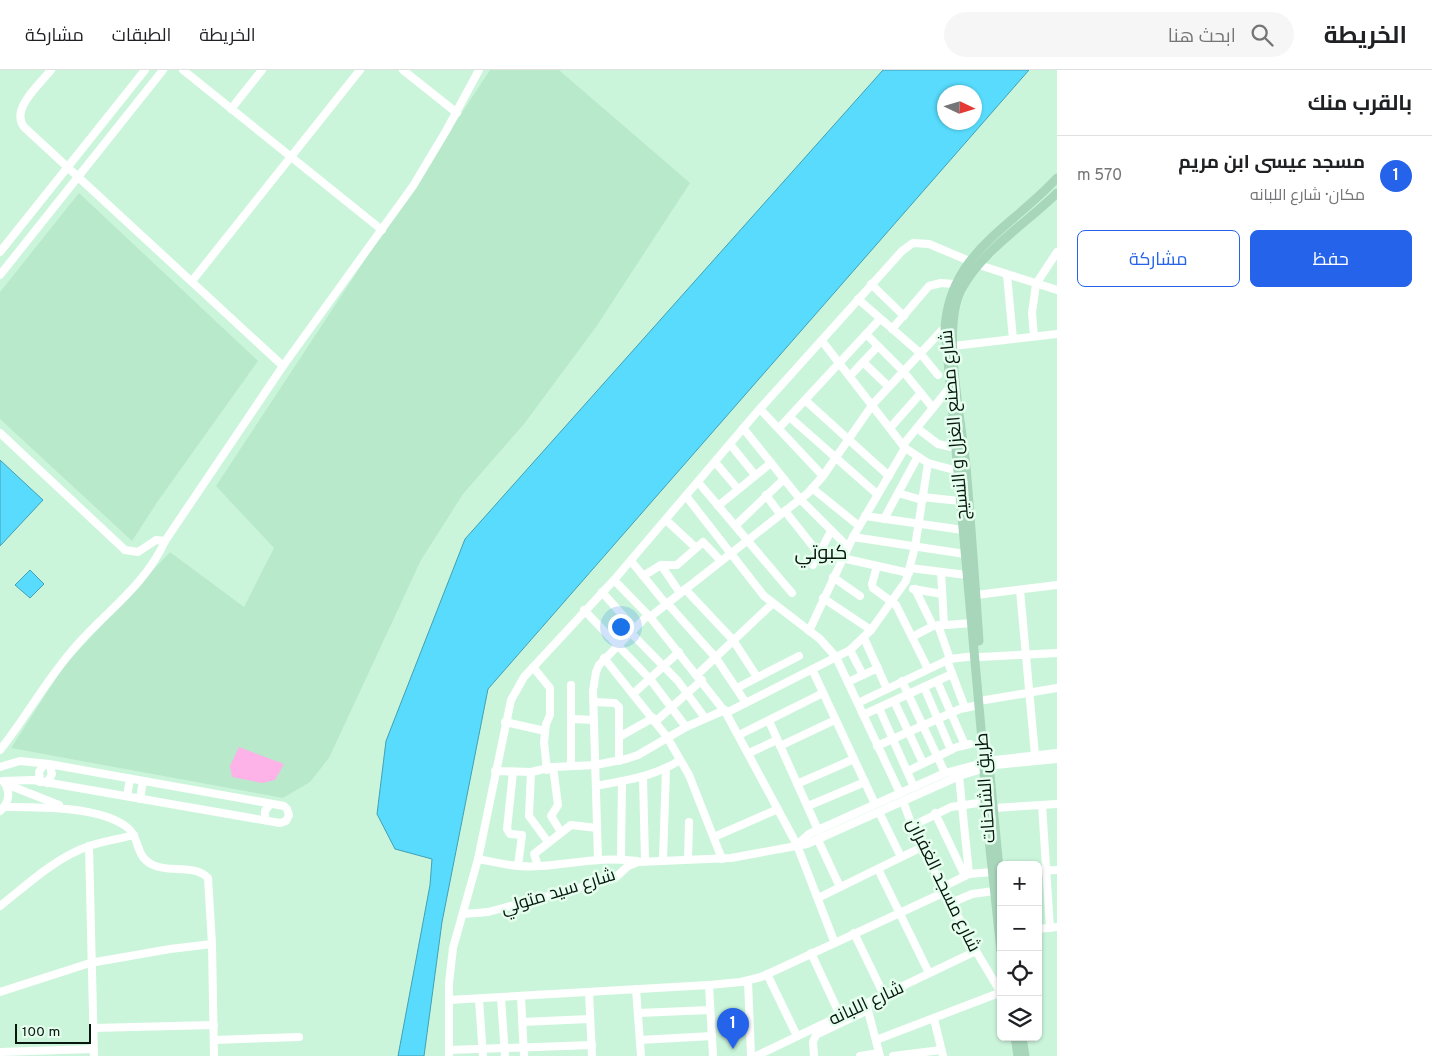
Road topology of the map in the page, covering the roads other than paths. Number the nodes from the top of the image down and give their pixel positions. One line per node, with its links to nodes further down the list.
1 (51, 70): 12 (street)
2 (145, 70): 12 (street)
3 (163, 70): 13 (street)
4 (183, 70): 9 (street)
5 (262, 70): 9 (street)
6 (360, 70): 11 (street)
7 (403, 70): 10 (street)
8 (479, 70): 10 (street)
9 (231, 109): 11 (street)
10 (457, 113): 16 (street)
11 (291, 156): 16 (street); 23 (street)
12 (68, 166): 13 (street); 17 (street)
13 (79, 176): 21 (street); 23 (street)
14 (1057, 178): 19 (main road, شارع مصنع الغزل و النسيج)
15 (1057, 193): 20 (main road, شارع مصنع الغزل و النسيج)
16 (382, 230): 43 (street)
17 (0, 252)
18 (1057, 252): 26 (street)
19 (968, 261): 20 (street); 24 (street); 25 (main road, شارع مصنع الغزل و النسيج)
20 (979, 265): 22 (street); 39 (main road, شارع مصنع الغزل و النسيج)
21 (0, 275)
22 (1007, 275): 26 (street); 36 (street)
23 (192, 281): 43 (street)
24 (871, 284): 28 (street); 29 (street)
25 (954, 284): 29 (street); 31 (main road, شارع مصنع الغزل و النسيج)
26 (1036, 284): 27 (street); 35 (street)
27 (1057, 290)
28 (858, 299): 30 (street); 37 (street)
29 (904, 316): 32 (street)
30 (880, 319): 32 (street); 33 (street)
31 (944, 327): 40 (street); 48 (main road, شارع مصنع الغزل و النسيج)
32 (892, 329): 40 (street)
33 (866, 334): 38 (street); 42 (street)
34 (1057, 334): 35 (street)
35 (1034, 336): 36 (street)
36 (1013, 339): 39 (street)
37 (822, 341): 42 (street); 53 (street)
38 (878, 346): 41 (street); 44 (street)
39 (953, 346): 123 (main road, شارع مصنع الغزل و النسيج)
40 (920, 353): 44 (street); 45 (street)
41 (863, 362): 46 (street); 47 (street)
42 (840, 363): 46 (street); 50 (street)
43 (283, 366): 96 (street)
44 (903, 372): 47 (street); 49 (street)
45 (938, 375)
46 (850, 376): 51 (street)
47 (888, 386): 51 (street)
48 (950, 386): 52 (street); 63 (main road, شارع مصنع الغزل و النسيج)
49 (921, 393): 52 (street); 57 (street)
50 (806, 401): 56 (street); 60 (street)
51 (873, 404): 57 (street); 60 (street)
52 (933, 408): 58 (street)
53 (760, 409): 55 (street); 56 (street)
54 (793, 420): 64 (street)
55 (743, 428): 61 (street); 67 (street)
56 (779, 428): 71 (street)
57 (890, 428): 62 (street)
58 (916, 428): 62 (street); 63 (street)
59 (0, 433): 96 (street)
60 (847, 440): 64 (street); 72 (street)
61 (730, 444): 66 (street); 70 (street)
62 (904, 447): 65 (street); 72 (street)
63 (956, 448): 69 (main road, شارع مصنع الغزل و النسيج)
64 (835, 458): 71 (street); 78 (street)
65 (917, 458): 68 (street); 77 (street)
66 (715, 462): 74 (street); 76 (street)
67 (771, 463): 70 (street); 73 (street)
68 (928, 463): 69 (street); 81 (street)
69 (958, 471): 83 (main road, شارع مصنع الغزل و النسيج)
70 (755, 475): 76 (street)
71 (823, 476): 75 (street)
72 (889, 476): 78 (street)
73 (784, 479): 79 (street); 82 (street)
74 (698, 482): 80 (street); 84 (street)
75 (812, 488): 82 (street); 91 (street)
76 (738, 489): 84 (street)
77 (898, 493): 81 (street); 87 (street)
78 (877, 494): 86 (street)
79 (766, 495): 85 (street); 89 (street)
80 (686, 496): 88 (street); 100 (street)
81 (922, 499): 83 (street); 90 (street)
82 (800, 500): 85 (street); 93 (street)
83 (960, 502): 92 (main road, شارع مصنع الغزل و النسيج)
84 (718, 506): 89 (street)
85 (783, 513): 95 (street); 101 (street)
86 (864, 516): 87 (street); 91 (street)
87 (884, 519): 90 (street)
88 (666, 520): 98 (street); 105 (street)
89 (736, 525): 95 (street)
90 (918, 525): 92 (street); 97 (street)
91 (859, 526): 94 (street)
92 (963, 530): 102 (main road, شارع مصنع الغزل و النسيج)
93 (832, 531): 99 (street); 101 (street)
94 (853, 537): 97 (street); 99 (street)
95 (748, 540): 100 (street); 121 (street)
96 (165, 541): 202 (street)
97 (915, 546): 102 (street); 109 (street)
98 (695, 547): 104 (street); 106 (street)
99 (848, 547): 103 (street)
100 (731, 552): 104 (street); 128 (street)
101 (819, 554): 107 (street)
102 (965, 554): 111 (main road, شارع مصنع الغزل و النسيج)
103 (842, 558): 108 (street); 113 (street)
104 (720, 560): 119 (street)
105 (631, 561): 112 (street); 114 (street)
106 (661, 565): 112 (street); 119 (street)
107 (813, 565)
108 (877, 566): 109 (street); 126 (street)
109 (909, 571): 110 (street); 116 (street)
110 (941, 572): 111 (street); 122 (street)
111 (967, 575): 131 (main road, شارع مصنع الغزل و النسيج)
112 (643, 576): 127 (street)
113 (833, 578): 124 (street); 125 (street)
114 (614, 580): 120 (street); 130 (street)
115 (1057, 586): 118 (street)
116 (903, 587): 117 (street); 126 (street)
117 (915, 589): 122 (street); 132 (street)
118 (1020, 590): 123 (street); 143 (street)
119 (682, 591): 127 (street); 138 (street)
120 (602, 592): 129 (street); 133 (street)
121 (792, 593)
122 (942, 594): 132 (street)
123 (976, 595): 145 (main road, شارع مصنع الغزل و النسيج)
124 (860, 596)
125 (823, 598): 134 (street); 135 (street)
126 (893, 602): 134 (street); 136 (street)
127 (666, 603): 130 (street); 148 (street)
128 (772, 604): 135 (street); 138 (street)
129 (584, 610): 139 (street); 151 (street)
130 (649, 616): 133 (street); 141 (street)
131 (972, 623): 132 (street); 145 (main road, شارع مصنع الغزل و النسيج)
132 (938, 625): 136 (street); 149 (street)
133 (632, 630): 139 (street); 150 (street)
134 (871, 630): 137 (street)
135 (809, 631): 146 (street)
136 (912, 637): 154 (street)
137 (864, 638): 140 (street); 152 (street)
138 (733, 640): 148 (street); 158 (street)
139 (616, 646): 147 (street); 159 (street)
140 (850, 650): 146 (street); 156 (street)
141 (679, 652): 150 (street); 157 (street)
142 (1057, 653): 143 (street)
143 (1026, 655): 145 (street); 168 (street)
144 (799, 656): 158 (street)
145 (978, 656): 149 (street); 175 (main road, طريق الشاحنات)
146 (836, 657): 153 (street); 162 (street, شارع مسجد الغفران)
147 (604, 658): 169 (street); 174 (street)
148 (716, 658): 157 (street); 165 (street)
149 (948, 659): 154 (street); 155 (street)
150 (664, 665): 159 (street); 170 (street)
151 (533, 667): 191 (street); 194 (street)
152 (878, 668): 156 (street); 166 (street)
153 (812, 669): 171 (street); 176 (street)
154 (928, 669): 160 (street)
155 (952, 674): 161 (street); 180 (street)
156 (863, 675): 162 (street)
157 (700, 677): 170 (street); 181 (street)
158 (757, 677): 165 (street)
159 (650, 679): 169 (street); 178 (street)
160 (902, 681): 166 (street); 172 (street)
161 (937, 681): 164 (street); 182 (street)
162 (848, 682): 177 (street, شارع مسجد الغفران)
163 (572, 685): 185 (street)
164 (924, 687): 172 (street); 186 (street)
165 (737, 688): 176 (street)
166 (887, 688): 177 (street)
167 (1057, 688): 168 (street)
168 (1029, 691): 175 (street); 206 (street)
169 (634, 693): 188 (street)
170 (688, 694): 178 (street); 184 (street)
171 (823, 694): 189 (street); 190 (street)
172 (908, 694): 173 (street); 192 (street)
173 (894, 701): 179 (street); 195 (street)
174 (594, 702): 187 (street); 197 (street)
175 (981, 702): 180 (street); 215 (main road, طريق الشاحنات)
176 (746, 703): 181 (street)
177 (858, 703): 183 (street, شارع مسجد الغفران)
178 (673, 707): 188 (street); 193 (street)
179 (879, 708): 183 (street); 199 (street)
180 (965, 708): 182 (street)
181 (726, 711): 184 (street); 196 (street)
182 (951, 713): 186 (street); 203 (street)
183 (863, 715): 201 (street, شارع مسجد الغفران)
184 (705, 718): 193 (street)
185 (572, 719): 187 (street); 216 (street)
186 (938, 719): 192 (street); 203 (street)
187 (594, 720): 214 (street)
188 (654, 720): 197 (street); 198 (street)
189 (835, 720): 200 (street); 208 (street)
190 (769, 721): 196 (street); 200 (street)
191 (505, 722): 194 (street); 220 (street)
192 (923, 726): 195 (street); 207 (street)
193 (686, 727): 198 (street)
194 (545, 731): 218 (street)
195 (908, 732): 199 (street); 213 (street)
196 (740, 735): 204 (street)
197 (619, 736): 211 (street)
198 (667, 737): 210 (street); 211 (street)
199 (893, 739): 201 (street); 221 (street)
200 (779, 743): 204 (street); 233 (street)
201 (878, 746): 237 (street, شارع مسجد الغفران)
202 (0, 750)
203 (951, 750): 207 (street)
204 (749, 753): 247 (street)
205 (1057, 753): 206 (street)
206 (1035, 755): 215 (street)
207 (937, 757): 213 (street); 224 (street)
208 (854, 759): 232 (street); 233 (street)
209 (1057, 759): 215 (street)
210 (680, 760): 219 (street); 259 (street)
211 (619, 761): 214 (street)
212 (47, 764): 217 (street); 227 (street); 231 (street); 231 (street)
213 (923, 764): 221 (street)
214 (595, 765): 216 (street); 234 (street)
215 (987, 765): 224 (street); 225 (street); 239 (main road, طريق الشاحنات); 248 (main road, طريق الشاحنات)
216 (571, 766): 218 (street)
217 (0, 767)
218 (550, 769): 223 (street); 257 (street)
219 (666, 769): 226 (street); 271 (street)
220 (495, 771): 222 (street); 267 (street)
221 (908, 771): 235 (street)
222 (513, 772): 223 (street); 274 (street)
223 (531, 772): 261 (street)
224 (945, 773): 235 (street)
225 (958, 776): 237 (street); 243 (street)
226 (643, 777): 230 (street); 272 (street)
227 (130, 779): 229 (street); 236 (street)
228 (3, 781): 231 (street); 246 (street); 249 (street)
229 (143, 781): 238 (street); 240 (street)
230 (622, 781): 234 (street); 268 (street)
231 (43, 782): 236 (street)
232 (865, 782): 241 (street); 245 (street)
233 (797, 784): 245 (street)
234 (596, 786): 255 (street)
235 (914, 787): 237 (street)
236 (127, 796): 238 (street)
237 (902, 797): 241 (street); 250 (street); 254 (street, شارع مسجد الغفران)
238 (140, 799): 252 (street)
239 (985, 802): 243 (street); 279 (main road, طريق الشاحنات)
240 (273, 804): 252 (street); 252 (street); 252 (street)
241 (875, 804): 256 (street)
242 (1057, 804): 244 (street)
243 (961, 805): 251 (street); 280 (street)
244 (1042, 805): 248 (street); 273 (street)
245 (808, 806): 256 (street)
246 (66, 808): 249 (street); 258 (street)
247 (778, 808): 259 (street); 262 (street)
248 (994, 808): 279 (main road, طريق الشاحنات)
249 (1, 811)
250 (879, 812): 260 (street); 265 (street)
251 (935, 813): 254 (street); 280 (street)
252 (269, 820)
253 (689, 822): 269 (street)
254 (912, 826): 264 (street, شارع مسجد الغفران)
255 (596, 828): 257 (street); 270 (street)
256 (818, 830): 262 (street)
257 (561, 832): 261 (street)
258 (134, 835): 263 (street); 292 (street)
259 (714, 837): 266 (street)
260 (818, 840): 262 (street); 281 (street)
261 (548, 842): 275 (street)
262 (797, 845): 266 (street); 284 (street)
263 (89, 846): 286 (street); 295 (street)
264 (922, 847): 265 (street); 282 (street, شارع مسجد الغفران)
265 (901, 857): 276 (street)
266 (722, 858): 269 (street)
267 (478, 859): 274 (street); 288 (street)
268 (621, 859): 270 (street); 272 (street)
269 (688, 859): 271 (street)
270 (598, 860): 275 (street)
271 (663, 860): 272 (street)
272 (641, 861): 288 (street, شارع سيد متولي)
273 (1042, 861)
274 (518, 866): 275 (street)
275 (538, 866)
276 (878, 868): 281 (street); 287 (street)
277 (1057, 870): 278 (street)
278 (1042, 871): 289 (street)
279 (997, 873): 280 (street)
280 (967, 875): 282 (street)
281 (840, 887): 284 (street)
282 (944, 890): 285 (street, شارع مسجد الغفران); 287 (street)
283 (997, 891): 285 (street)
284 (818, 898): 291 (street)
285 (951, 903): 293 (street, شارع مسجد الغفران)
286 (0, 906)
287 (899, 913): 290 (street); 296 (street)
288 (464, 914): 308 (street)
289 (1054, 928)
290 (854, 933): 291 (street); 304 (street)
291 (834, 941): 294 (street)
292 (212, 944): 295 (street); 318 (street)
293 (976, 951): 296 (street, شارع اللبانه); 300 (street, شارع مسجد الغفران)
294 (810, 953): 297 (street); 313 (street)
295 (90, 963): 302 (street); 319 (street)
296 (930, 973): 304 (street, شارع اللبانه)
297 (767, 974): 298 (street); 321 (street)
298 (748, 981): 299 (street); 341 (street)
299 (709, 985): 301 (street); 311 (street)
300 (997, 988)
301 (636, 990): 303 (street); 312 (street)
302 (0, 992)
303 (589, 992): 306 (street); 314 (street)
304 (884, 994): 310 (street, شارع اللبانه)
305 (997, 994): 315 (street)
306 (521, 997): 307 (street); 317 (street)
307 (501, 998): 309 (street); 334 (street)
308 (449, 1000): 309 (street); 332 (street)
309 (479, 1000): 333 (street)
310 (867, 1007): 313 (street, شارع اللبانه); 316 (street); 325 (street)
311 (710, 1010): 312 (street); 320 (street)
312 (638, 1013): 324 (street)
313 (840, 1015): 316 (street); 321 (street, شارع اللبانه)
314 (590, 1019): 317 (street); 328 (street)
315 (934, 1019): 325 (street); 335 (street)
316 (846, 1020): 343 (street)
317 (522, 1022): 330 (street)
318 (214, 1025): 319 (street); 323 (street)
319 (93, 1028): 331 (street)
320 (712, 1036): 324 (street); 340 (street)
321 (797, 1036): 342 (street, شارع اللبانه)
322 (299, 1037): 323 (street)
323 (214, 1040): 337 (street)
324 (640, 1040): 339 (street)
325 (876, 1040): 336 (street)
326 (1016, 1041): 346 (main road)
327 (1023, 1041): 347 (main road)
328 (592, 1045): 330 (street); 338 (street)
329 (0, 1052): 331 (street)
330 (524, 1052): 334 (street)
331 (94, 1053)
332 (449, 1053): 333 (street)
333 (483, 1053): 334 (street)
334 (504, 1053)
335 (942, 1053): 345 (street)
336 (880, 1055): 344 (street)
337 (214, 1056)
338 (592, 1056)
339 (641, 1056)
340 (713, 1056)
341 (751, 1056)
342 (756, 1056)
343 (814, 1056)
344 (860, 1056)
345 (893, 1056)
346 (1018, 1056)
347 (1025, 1056)

